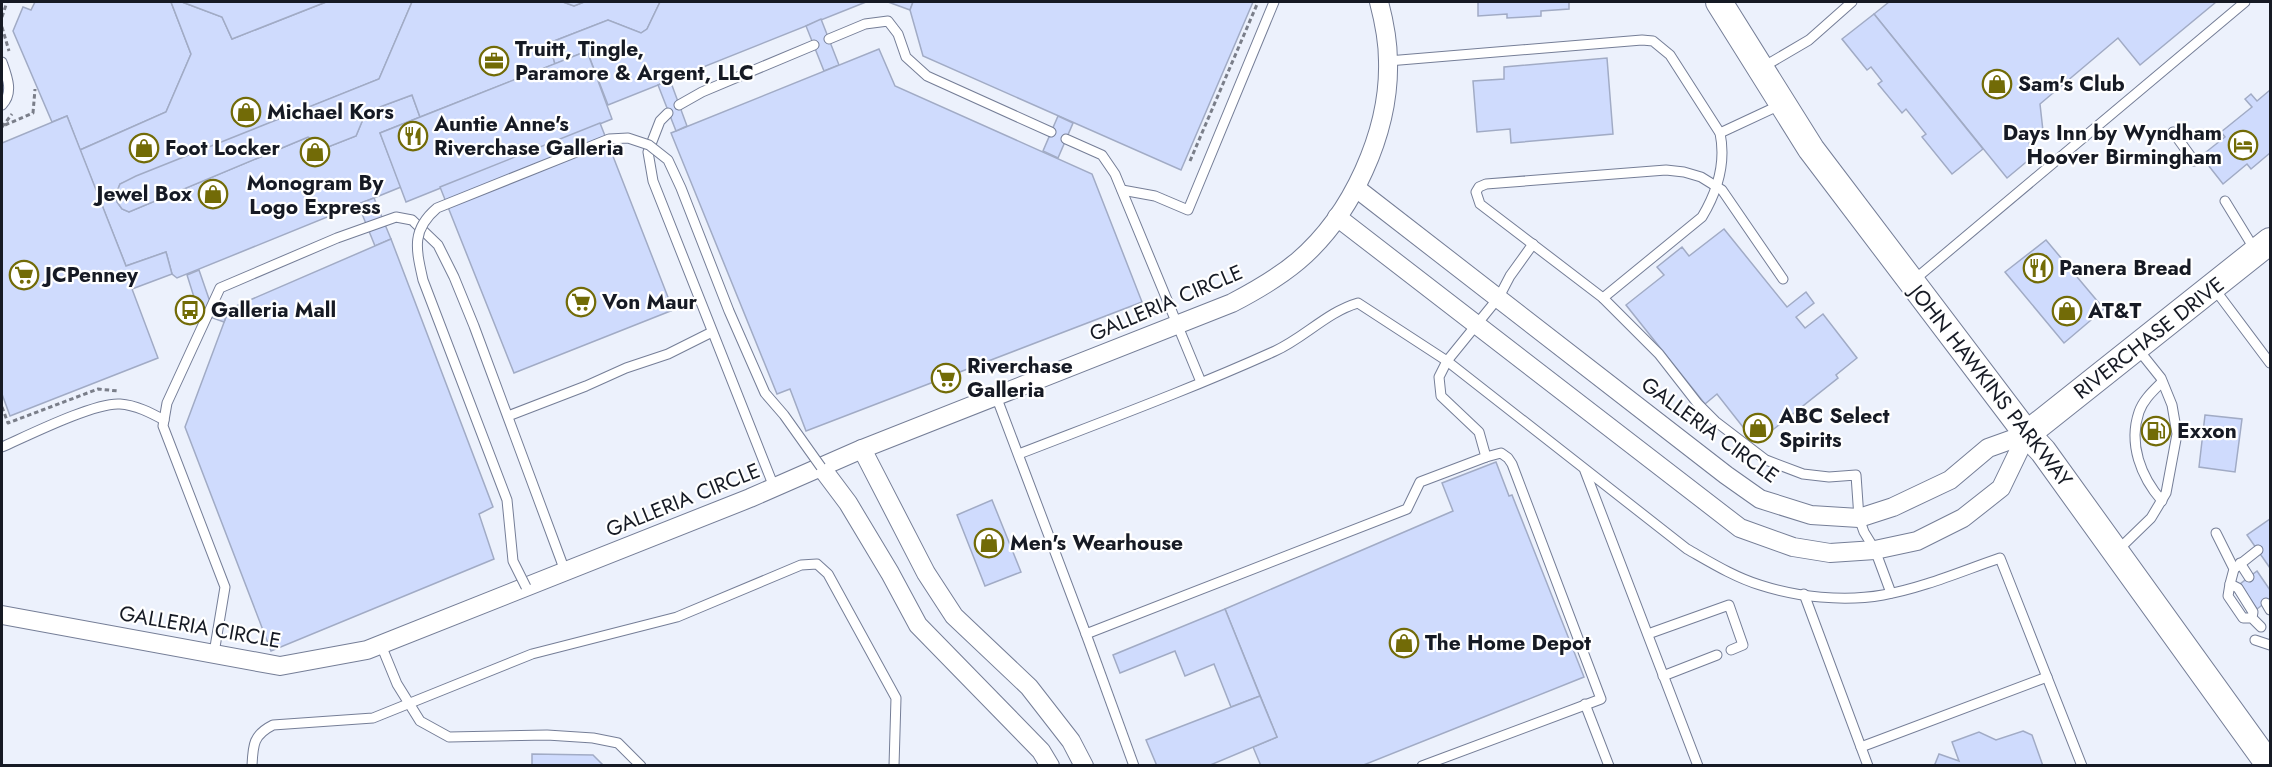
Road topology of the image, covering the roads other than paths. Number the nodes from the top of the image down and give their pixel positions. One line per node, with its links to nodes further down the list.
1 (1274, 2): 22 (lane)
2 (1379, 2): 8 (street, GALLERIA CIRCLE)
3 (1719, 2): 10 (main road, JOHN HAWKINS PARKWAY)
4 (1852, 2): 10 (lane)
5 (2245, 2): 28 (lane)
6 (829, 39): 15 (lane)
7 (814, 45): 13 (lane)
8 (1388, 61): 17 (lane); 21 (street, GALLERIA CIRCLE)
9 (2, 62): 12 (lane)
10 (1760, 68): 11 (main road, JOHN HAWKINS PARKWAY)
11 (1782, 104): 17 (lane); 28 (main road, JOHN HAWKINS PARKWAY)
12 (2, 105)
13 (679, 105)
14 (668, 113): 34 (lane)
15 (1051, 132)
16 (2173, 132): 19 (lane)
17 (1720, 133): 20 (lane)
18 (1066, 139): 22 (lane)
19 (2194, 161)
20 (1716, 185): 25 (lane); 27 (lane); 31 (lane)
21 (1356, 188): 24 (street, GALLERIA CIRCLE); 30 (street, GALLERIA CIRCLE)
22 (1122, 190): 32 (lane)
23 (2225, 201): 26 (lane)
24 (1337, 217): 32 (street, GALLERIA CIRCLE); 33 (street)
25 (1533, 244): 30 (lane); 31 (lane)
26 (2263, 247): 29 (main road, RIVERCHASE DRIVE)
27 (1783, 279)
28 (1911, 282): 43 (main road, JOHN HAWKINS PARKWAY)
29 (2213, 287): 35 (main road, RIVERCHASE DRIVE); 37 (lane)
30 (1499, 297): 33 (lane); 52 (street, GALLERIA CIRCLE)
31 (1603, 298): 52 (lane)
32 (1179, 324): 38 (lane); 40 (street, GALLERIA CIRCLE)
33 (1477, 325): 36 (lane); 54 (street)
34 (712, 332): 41 (lane); 50 (lane)
35 (2137, 348): 39 (lane); 43 (main road, RIVERCHASE DRIVE)
36 (1447, 361): 38 (lane); 47 (lane); 49 (lane)
37 (2271, 363)
38 (1201, 382): 46 (lane)
39 (2163, 382): 51 (lane); 51 (lane)
40 (996, 396): 45 (street, GALLERIA CIRCLE); 46 (lane)
41 (507, 416): 42 (lane); 58 (lane)
42 (164, 420): 44 (lane); 71 (lane)
43 (2027, 434): 52 (street, GALLERIA CIRCLE); 54 (street); 56 (main road, JOHN HAWKINS PARKWAY)
44 (2, 447)
45 (862, 449): 48 (street, GALLERIA CIRCLE); 83 (street)
46 (1019, 454): 65 (lane)
47 (1486, 457): 65 (lane); 76 (lane)
48 (821, 467): 50 (street, GALLERIA CIRCLE); 60 (lane, bridge); 82 (street)
49 (1584, 469): 62 (lane); 66 (lane)
50 (774, 487): 58 (street, GALLERIA CIRCLE)
51 (2162, 501): 56 (lane)
52 (1859, 518): 54 (lane)
53 (2216, 533): 57 (lane)
54 (1875, 550): 61 (lane)
55 (2258, 550): 57 (lane)
56 (2116, 552): 91 (main road, JOHN HAWKINS PARKWAY)
57 (2237, 566): 59 (lane); 64 (lane)
58 (565, 571): 60 (street, GALLERIA CIRCLE)
59 (2249, 577)
60 (525, 587): 68 (street, GALLERIA CIRCLE)
61 (1891, 593): 62 (lane); 74 (lane)
62 (1804, 594): 77 (lane)
63 (2, 615): 71 (street, GALLERIA CIRCLE)
64 (2261, 627)
65 (1086, 634): 84 (lane)
66 (1648, 634): 70 (lane); 73 (lane)
67 (2255, 640): 69 (lane)
68 (381, 645): 71 (street, GALLERIA CIRCLE); 75 (lane)
69 (2271, 645)
70 (1731, 650)
71 (214, 653)
72 (1718, 655): 73 (lane)
73 (1663, 676): 88 (lane)
74 (2047, 677): 77 (lane); 90 (lane)
75 (410, 705): 79 (lane); 80 (lane); 81 (lane)
76 (1585, 705): 78 (lane); 87 (lane)
77 (1861, 747): 89 (lane)
78 (1451, 754): 85 (lane); 86 (lane)
79 (252, 765)
80 (641, 765)
81 (894, 765)
82 (1050, 765)
83 (1084, 765)
84 (1134, 765)
85 (1422, 765)
86 (1455, 765)
87 (1609, 765)
88 (1698, 765)
89 (1868, 765)
90 (2082, 765)
91 (2270, 765)

